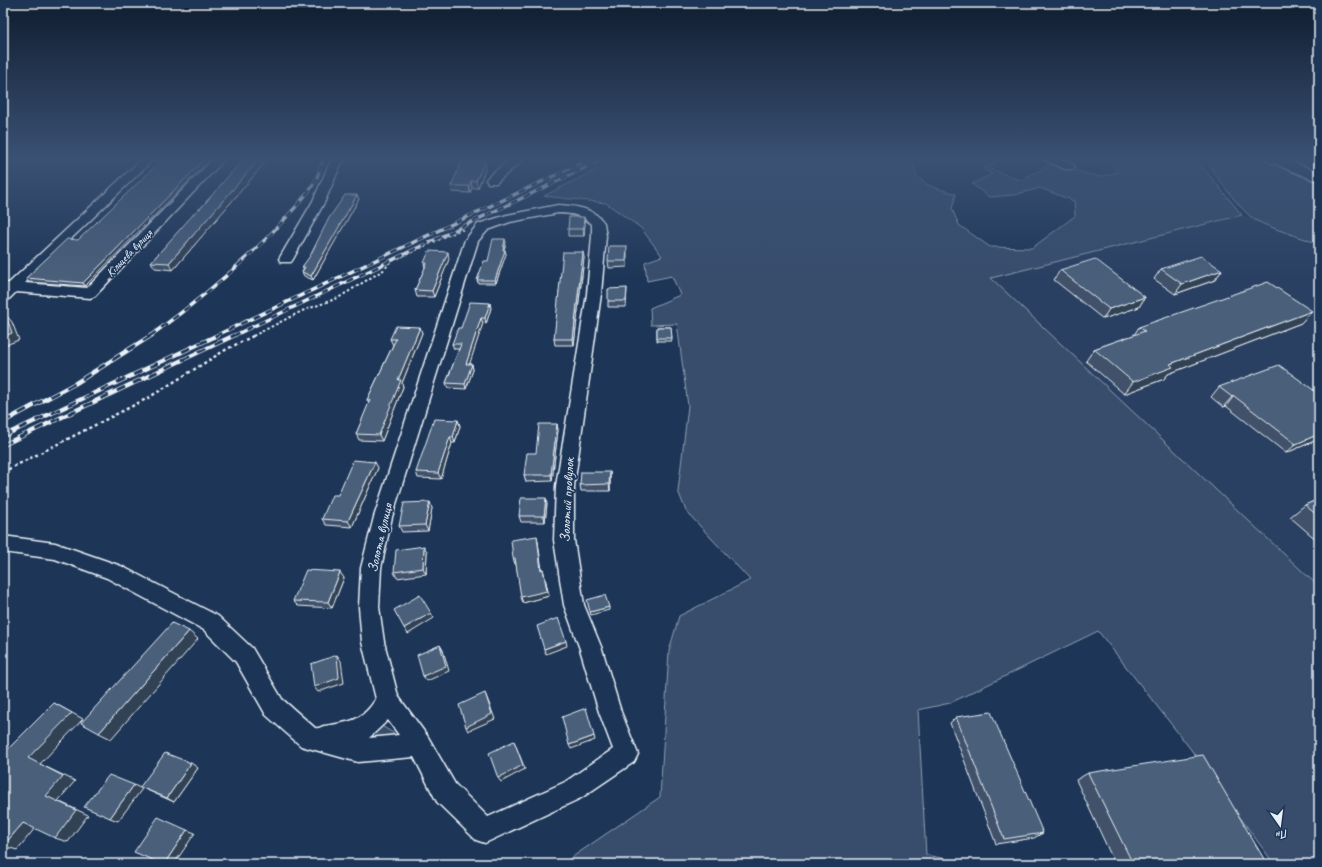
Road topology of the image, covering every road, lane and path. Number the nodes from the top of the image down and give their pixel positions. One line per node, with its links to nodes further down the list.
1 (105, 198): 6 (street)
2 (181, 198): 6 (street, Кільцева вулиця)
3 (320, 198): 5 (street)
4 (480, 230): 8 (path); 10 (street, Золота вулиця); 13 (street, Золотий провулок)
5 (286, 259)
6 (8, 287): 7 (street)
7 (3, 297)
8 (3, 472)
9 (3, 544): 11 (street)
10 (388, 701): 11 (street); 12 (street, Золота вулиця)
11 (308, 738): 12 (street)
12 (420, 745): 13 (street, Золота вулиця)
13 (485, 831)

